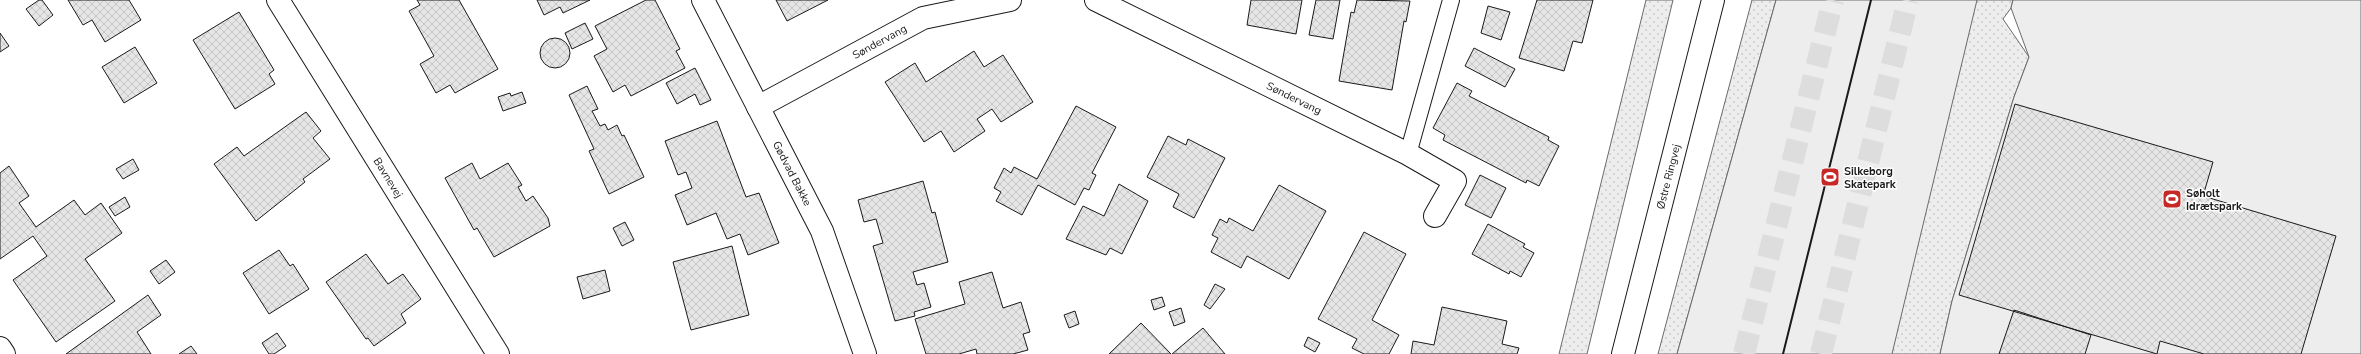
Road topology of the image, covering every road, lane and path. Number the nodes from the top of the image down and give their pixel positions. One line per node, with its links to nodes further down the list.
1 (278, 0): 12 (street, Bavnevej)
2 (703, 0): 7 (street, Gødvad Bakke)
3 (1010, 0): 7 (street, Søndervang)
4 (1096, 0): 8 (street, Søndervang)
5 (1451, 0): 8 (lane)
6 (1713, 0): 14 (street, Østre Ringvej)
7 (758, 107): 13 (street, Gødvad Bakke)
8 (1408, 154): 9 (street, Søndervang)
9 (1435, 216)
10 (0, 348): 11 (street)
11 (4, 354)
12 (498, 354)
13 (865, 354)
14 (1623, 354)

